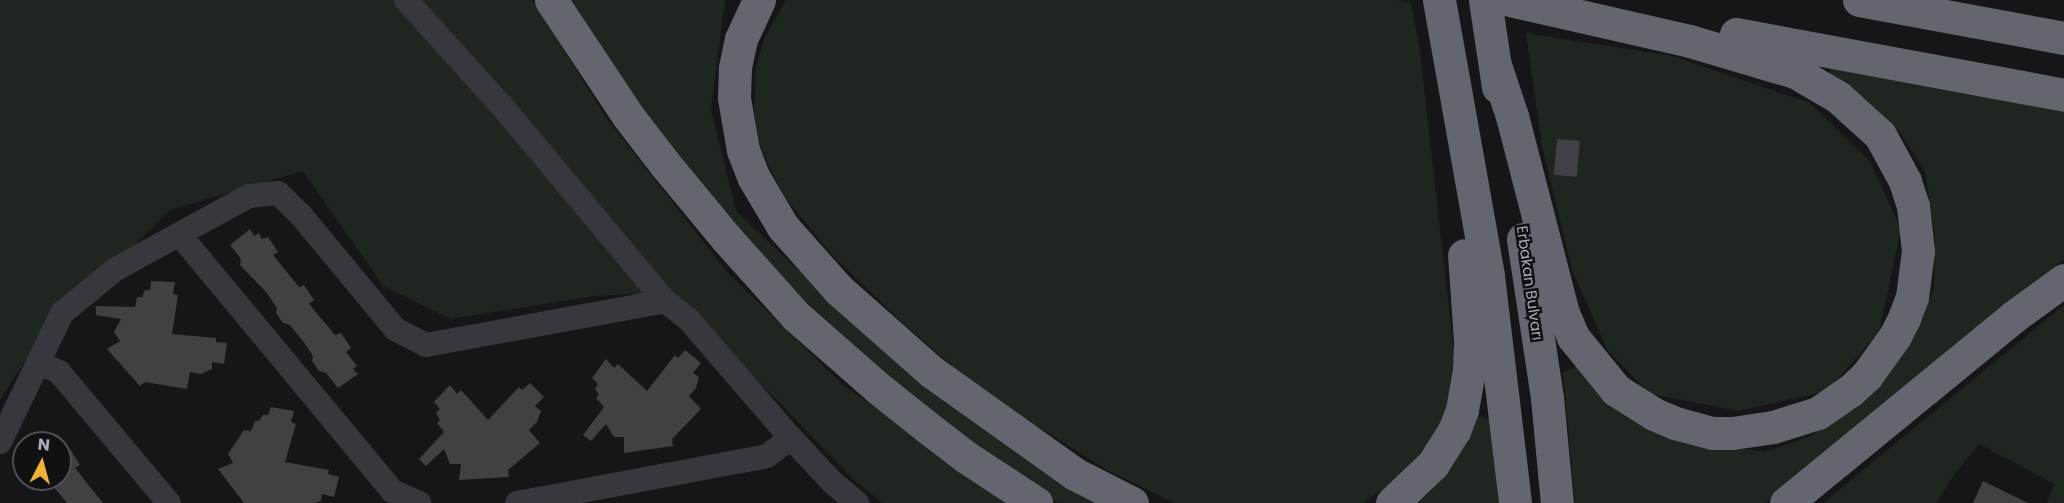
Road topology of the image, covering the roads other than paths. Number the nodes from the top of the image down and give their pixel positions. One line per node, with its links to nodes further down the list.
1 (406, 0): 15 (street)
2 (551, 0): 23 (highway)
3 (759, 0): 24 (highway)
4 (1439, 0): 11 (highway)
5 (1485, 0): 10 (highway)
6 (1510, 0): 10 (highway)
7 (1549, 0): 12 (highway)
8 (1859, 0): 9 (highway)
9 (2064, 38)
10 (1495, 65): 27 (highway, Erbakan Bulvarı)
11 (1451, 70): 25 (highway); 26 (highway)
12 (2064, 95)
13 (179, 234): 15 (street); 16 (street); 20 (street)
14 (2064, 280): 28 (highway)
15 (665, 301): 17 (street)
16 (38, 363): 18 (street); 19 (street)
17 (791, 438): 21 (street); 22 (street)
18 (0, 442)
19 (169, 503)
20 (419, 503)
21 (517, 503)
22 (857, 503)
23 (1036, 503)
24 (1131, 503)
25 (1392, 503)
26 (1515, 503)
27 (1557, 503)
28 (1786, 503)

